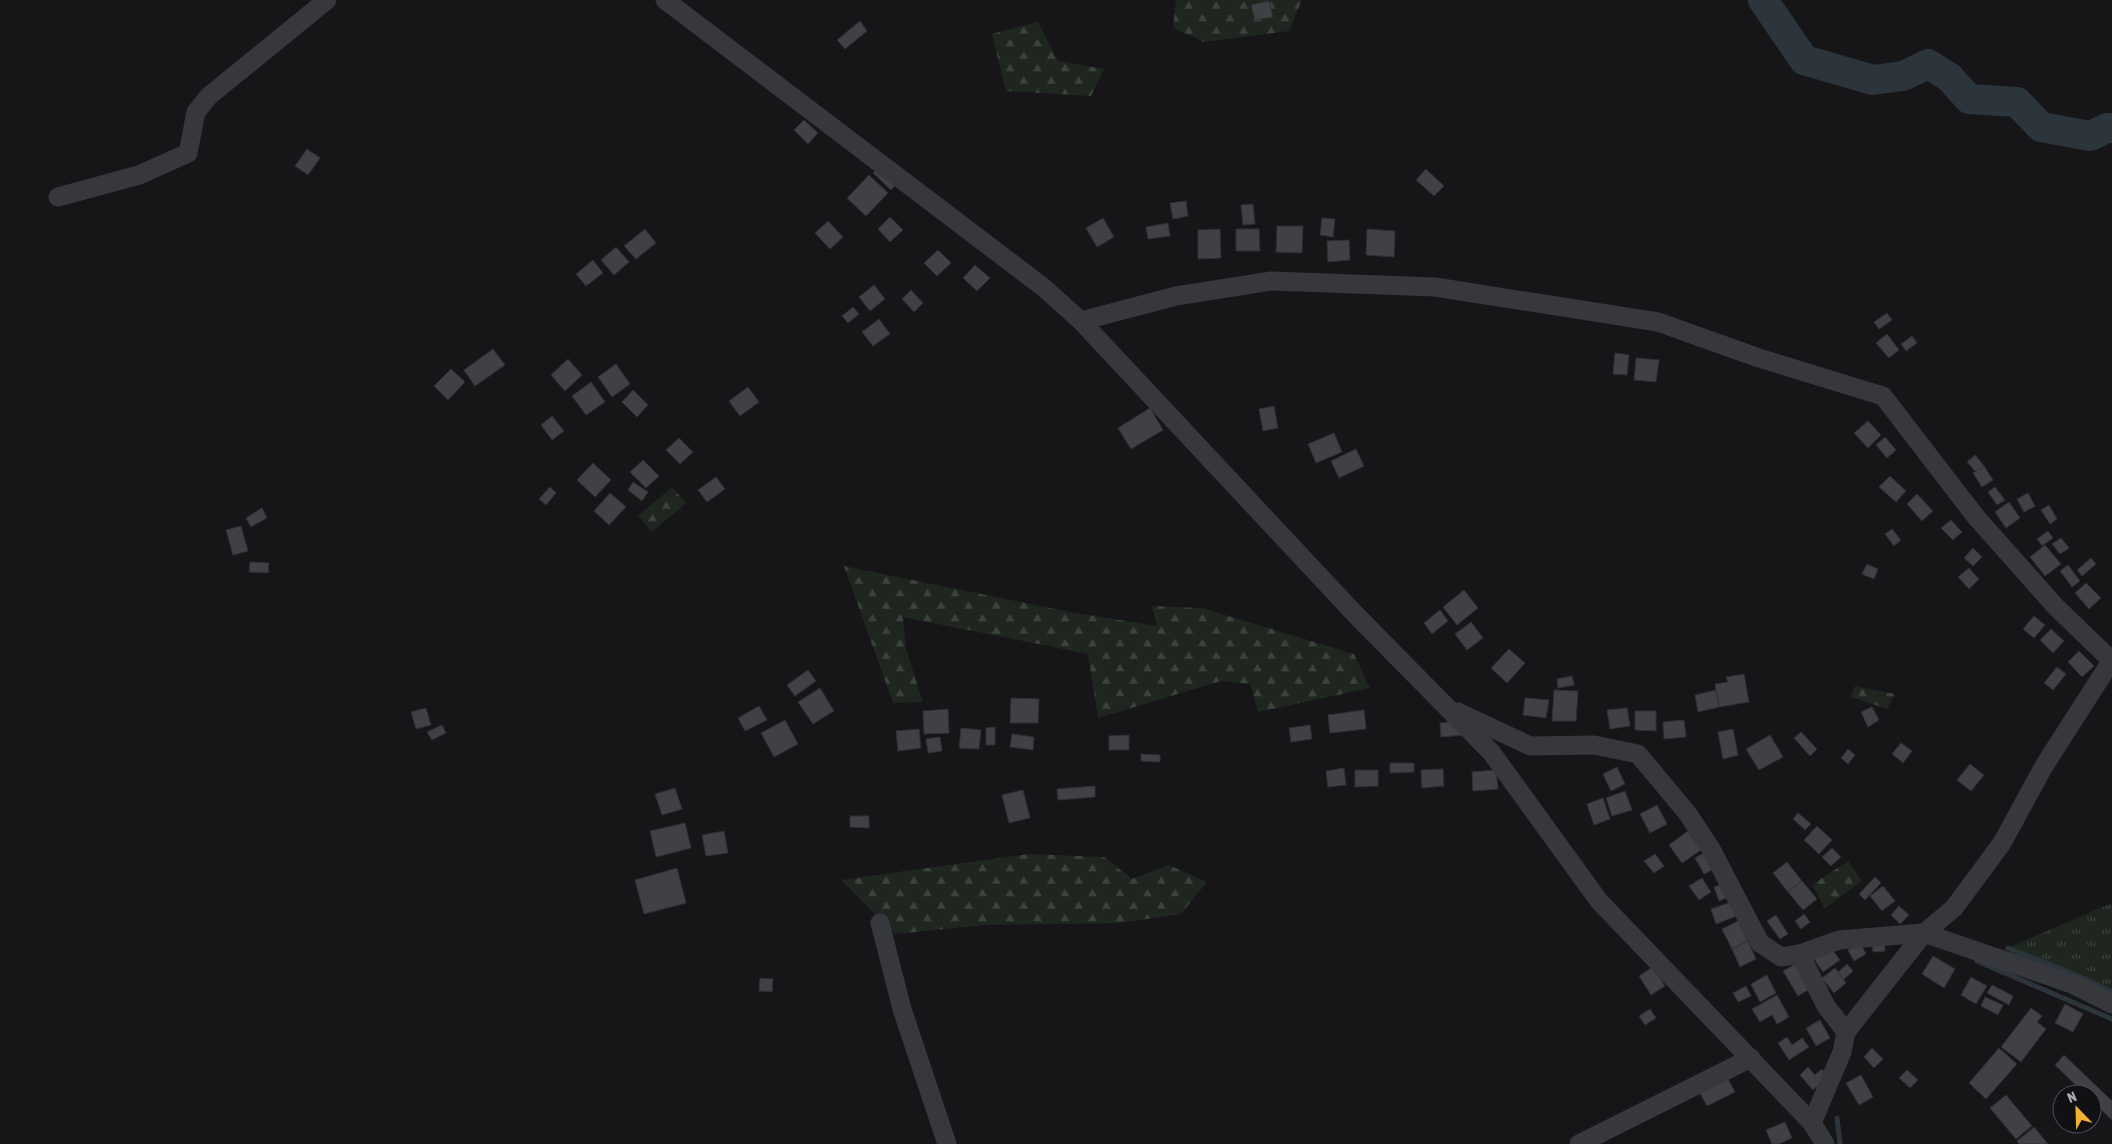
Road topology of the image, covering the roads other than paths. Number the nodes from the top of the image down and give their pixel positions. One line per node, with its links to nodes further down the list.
1 (327, 0): 3 (street)
2 (665, 0): 4 (street)
3 (58, 196)
4 (1081, 321): 5 (street); 6 (street)
5 (2112, 661): 8 (street)
6 (1446, 706): 9 (street); 12 (street)
7 (880, 923): 14 (street)
8 (1924, 933): 9 (street); 10 (street); 11 (street)
9 (1800, 954): 11 (street)
10 (2112, 1004)
11 (1846, 1032): 13 (street)
12 (1751, 1058): 13 (street); 15 (street)
13 (1812, 1123): 16 (street)
14 (947, 1144)
15 (1578, 1144)
16 (1825, 1144)

